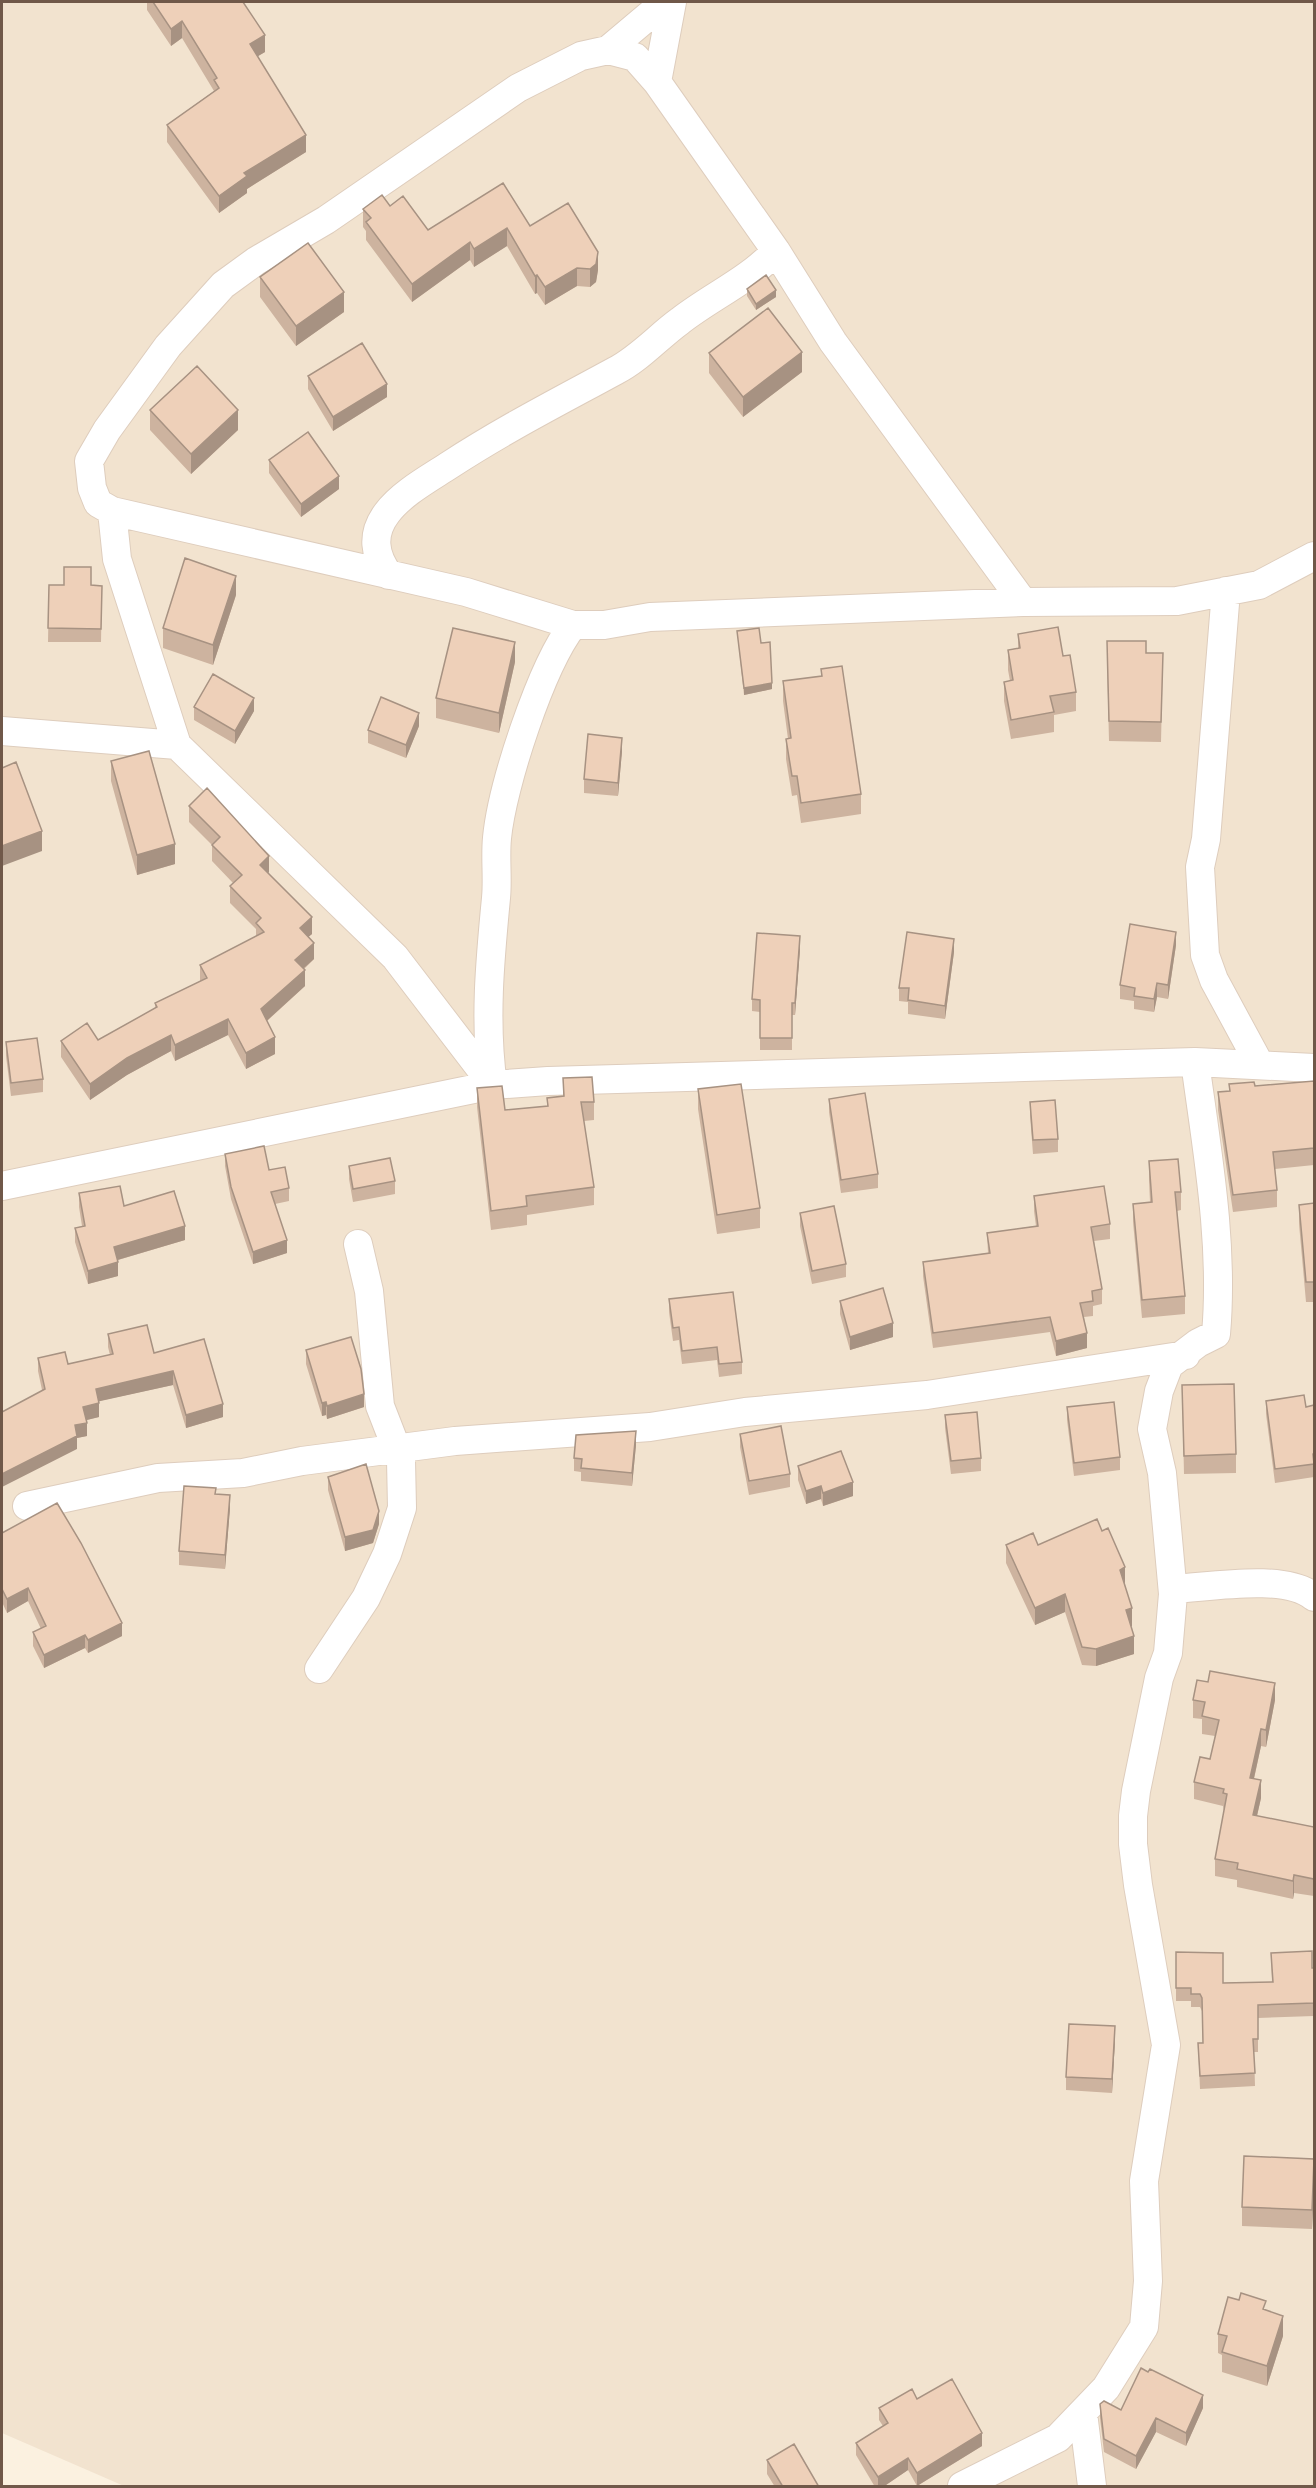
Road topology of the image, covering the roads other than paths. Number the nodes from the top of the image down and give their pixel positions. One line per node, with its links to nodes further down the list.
1 (665, 2): 3 (street)
2 (672, 2): 4 (street)
3 (608, 50): 4 (street); 6 (street)
4 (657, 82): 5 (street)
5 (776, 251): 8 (street); 10 (street)
6 (112, 511): 8 (street); 13 (street)
7 (1314, 556): 9 (street)
8 (390, 575): 11 (street)
9 (1226, 591): 10 (street); 15 (street)
10 (1023, 602): 11 (street)
11 (573, 625): 17 (street)
12 (2, 731): 13 (street)
13 (177, 745): 17 (street)
14 (1195, 1062): 15 (street); 17 (street); 20 (street)
15 (1260, 1065): 16 (street)
16 (1314, 1068)
17 (493, 1085): 18 (street)
18 (2, 1186)
19 (358, 1244): 21 (street)
20 (1186, 1355): 21 (street); 23 (street)
21 (395, 1448): 22 (street); 25 (street)
22 (27, 1506)
23 (1173, 1589): 24 (street); 26 (street)
24 (1314, 1597)
25 (319, 1669)
26 (1083, 2413): 27 (street); 28 (street)
27 (962, 2487)
28 (1092, 2487)

